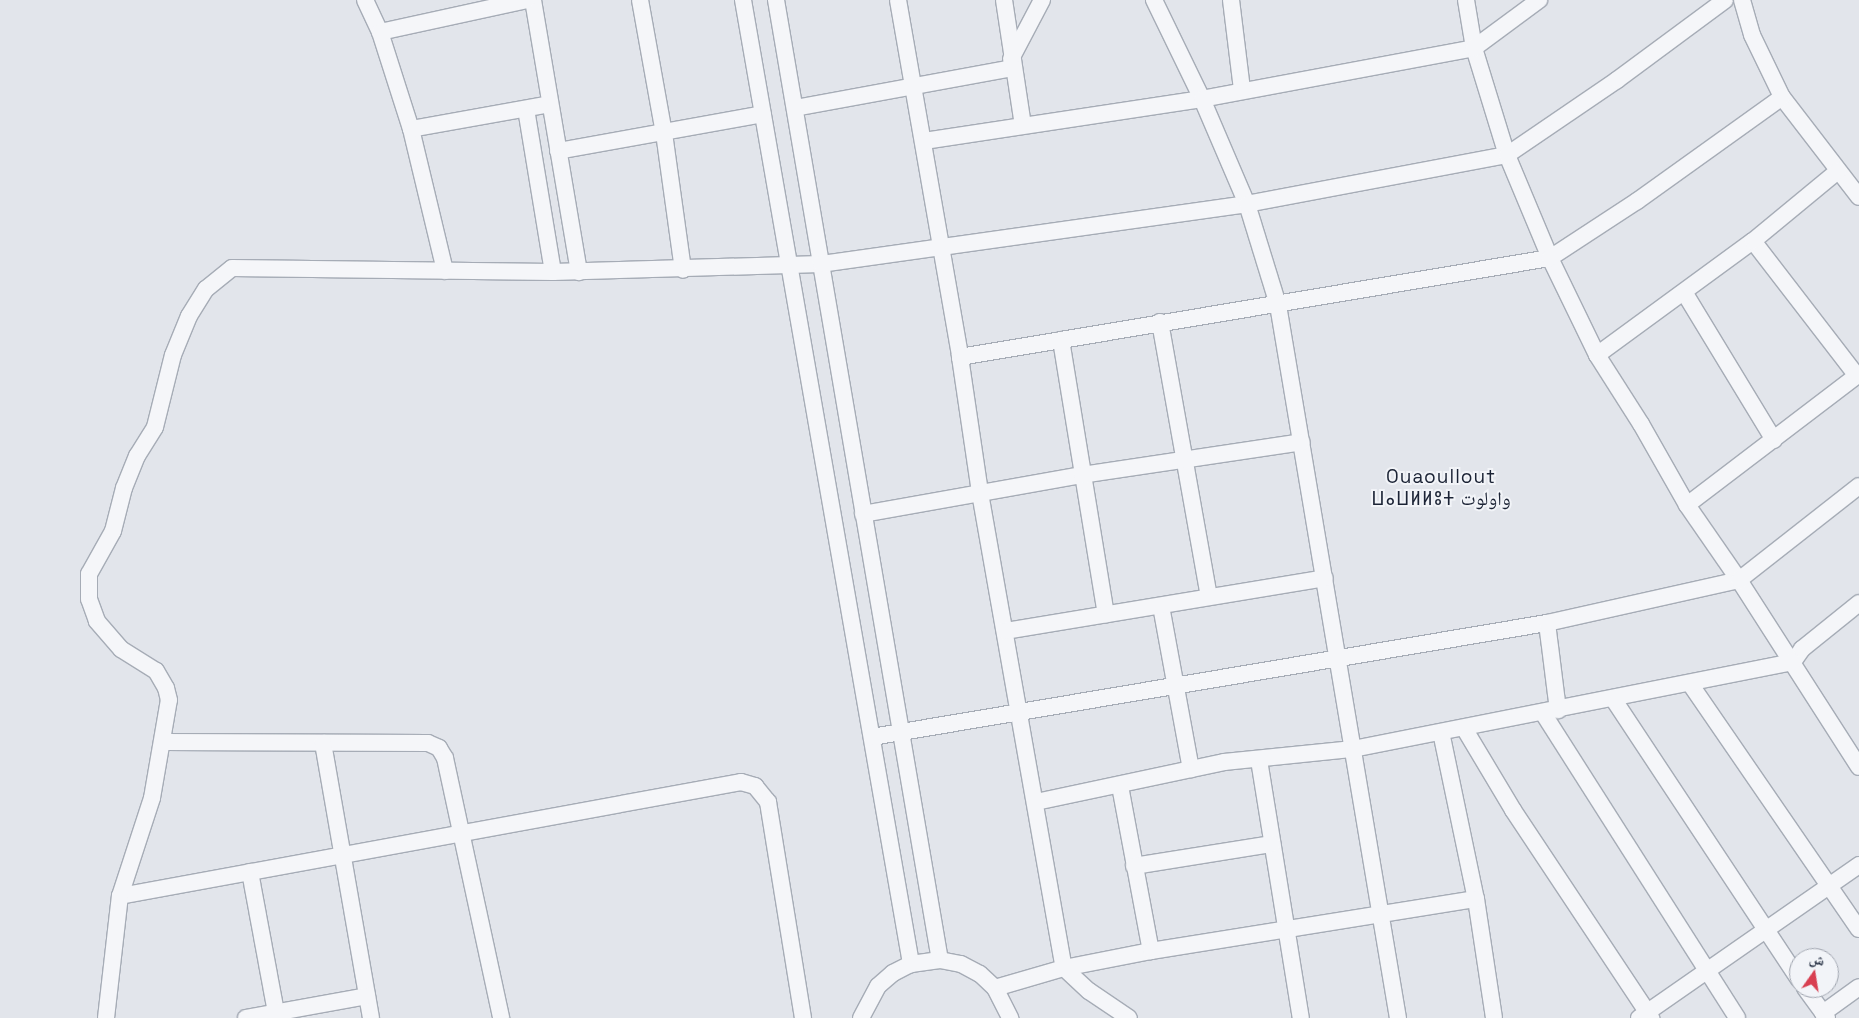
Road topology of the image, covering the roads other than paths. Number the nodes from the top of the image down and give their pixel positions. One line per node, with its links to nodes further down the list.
1 (365, 0): 16 (street)
2 (527, 0): 16 (street)
3 (533, 0): 23 (street)
4 (640, 0): 29 (street)
5 (743, 0): 26 (street)
6 (776, 0): 24 (street)
7 (898, 0): 19 (street)
8 (1004, 0): 18 (street)
9 (1042, 0): 18 (street)
10 (1154, 0): 22 (street)
11 (1231, 0): 20 (street)
12 (1466, 0): 17 (street)
13 (1539, 0): 17 (street)
14 (1725, 0): 32 (street)
15 (1742, 0): 21 (street)
16 (380, 32): 28 (street)
17 (1474, 48): 20 (street); 32 (street)
18 (1012, 63): 19 (street); 27 (street)
19 (914, 86): 24 (street); 30 (street)
20 (1242, 90): 22 (street)
21 (1782, 97): 33 (street); 38 (street)
22 (1202, 99): 27 (street); 35 (street)
23 (550, 104): 25 (street); 31 (street)
24 (795, 108): 39 (street)
25 (526, 109): 28 (street); 43 (street)
26 (763, 114): 29 (street); 40 (street)
27 (1023, 125): 30 (street)
28 (412, 129): 42 (street)
29 (664, 133): 31 (street); 41 (street)
30 (924, 141): 37 (street)
31 (558, 151): 44 (street)
32 (1507, 155): 35 (street); 38 (street)
33 (1838, 171): 34 (street); 36 (street)
34 (1859, 197)
35 (1247, 204): 37 (street); 46 (street)
36 (1753, 241): 45 (street); 51 (street)
37 (941, 248): 39 (street); 50 (street)
38 (1550, 258): 46 (street); 49 (street)
39 (821, 264): 40 (street); 59 (street)
40 (790, 265): 41 (street); 78 (street)
41 (684, 270): 44 (street)
42 (445, 271): 43 (street); 79 (street)
43 (553, 272): 44 (street)
44 (579, 272)
45 (1684, 292): 49 (street); 52 (street)
46 (1278, 305): 47 (street); 53 (street)
47 (1160, 322): 48 (street); 54 (street)
48 (1061, 340): 50 (street); 55 (street)
49 (1597, 355): 58 (street)
50 (960, 357): 57 (street)
51 (1858, 375): 52 (street)
52 (1774, 440): 58 (street)
53 (1302, 442): 54 (street); 60 (street)
54 (1184, 462): 55 (street); 62 (street)
55 (1082, 475): 57 (street); 65 (street)
56 (1859, 486): 61 (street)
57 (980, 493): 59 (street); 67 (street)
58 (1687, 505): 61 (street)
59 (863, 514): 76 (street)
60 (1325, 578): 62 (street); 68 (street)
61 (1739, 580): 66 (street); 69 (street)
62 (1209, 596): 64 (street)
63 (1859, 603): 69 (street)
64 (1161, 606): 65 (street); 70 (street)
65 (1106, 614): 67 (street)
66 (1547, 622): 68 (street); 73 (street)
67 (1005, 631): 74 (street)
68 (1338, 657): 70 (street); 81 (street)
69 (1793, 662): 71 (street); 83 (street)
70 (1174, 684): 74 (street); 84 (street)
71 (1691, 685): 72 (street); 93 (street)
72 (1614, 700): 73 (street); 99 (street)
73 (1551, 712): 75 (street); 105 (street)
74 (1018, 713): 76 (street); 86 (street)
75 (1464, 728): 77 (street); 112 (street)
76 (901, 732): 78 (street); 101 (street)
77 (1441, 732): 81 (street); 95 (street)
78 (872, 737): 102 (street)
79 (164, 742): 80 (street); 94 (street)
80 (323, 742): 87 (street); 89 (street)
81 (1353, 749): 82 (street); 96 (street)
82 (1259, 760): 84 (street); 88 (street)
83 (1859, 766)
84 (1191, 769): 85 (street)
85 (1120, 786): 86 (street); 91 (street)
86 (1036, 802): 104 (street)
87 (461, 833): 89 (street); 116 (street); 117 (street)
88 (1272, 844): 91 (street); 97 (street)
89 (343, 856): 92 (street); 108 (street)
90 (1859, 865): 93 (street)
91 (1134, 866): 100 (street)
92 (250, 872): 94 (street); 110 (street)
93 (1828, 887): 98 (street); 99 (street)
94 (120, 896): 113 (street)
95 (1476, 899): 96 (street); 123 (street)
96 (1381, 913): 97 (street); 122 (street)
97 (1289, 929): 100 (street); 121 (street)
98 (1859, 929)
99 (1765, 932): 103 (street); 105 (street)
100 (1151, 951): 104 (street)
101 (940, 960): 102 (street); 107 (street)
102 (911, 964): 118 (street)
103 (1789, 965)
104 (1064, 968): 107 (street); 120 (street)
105 (1706, 973): 112 (street); 124 (street)
106 (1859, 987): 111 (street)
107 (995, 988): 119 (street)
108 (367, 996): 110 (street); 115 (street)
109 (1812, 998): 111 (street)
110 (276, 1012): 114 (street)
111 (1825, 1015)
112 (1646, 1016)
113 (106, 1018)
114 (246, 1018)
115 (371, 1018)
116 (501, 1018)
117 (803, 1018)
118 (861, 1018)
119 (1010, 1018)
120 (1129, 1018)
121 (1301, 1018)
122 (1398, 1018)
123 (1494, 1018)
124 (1737, 1018)

